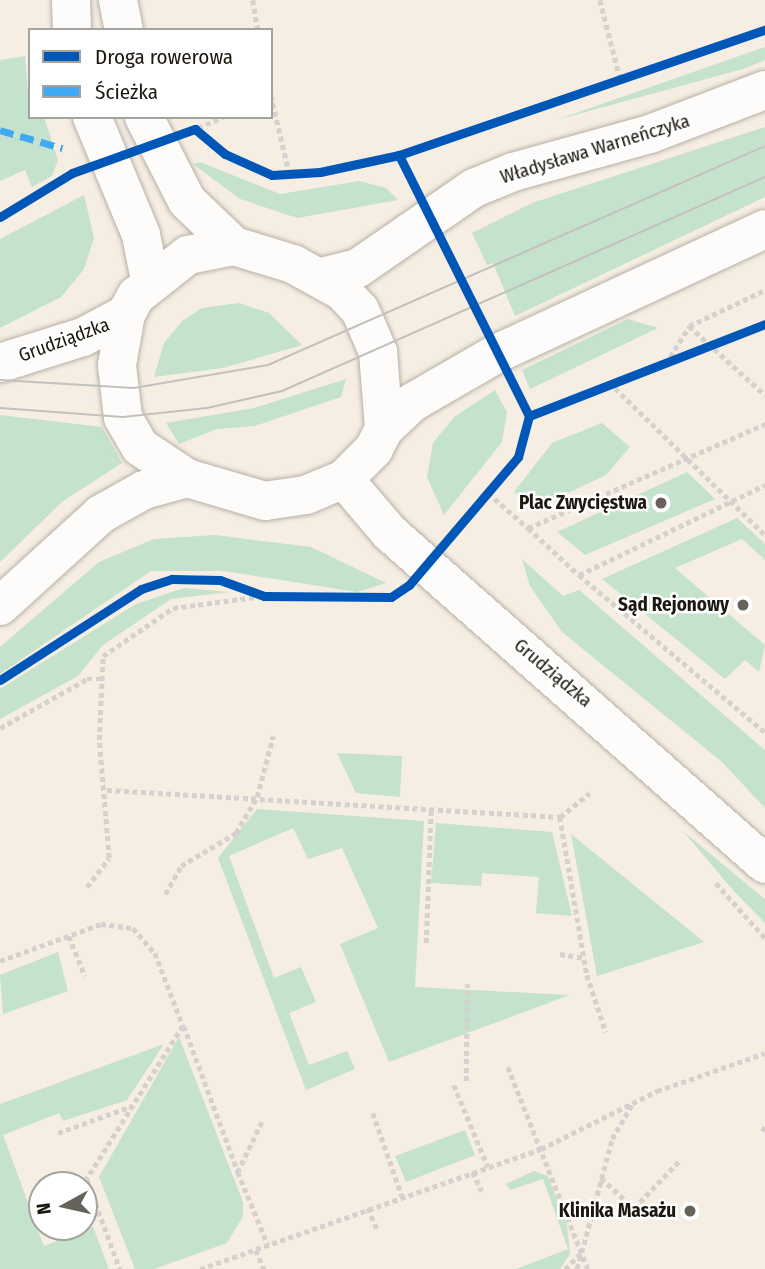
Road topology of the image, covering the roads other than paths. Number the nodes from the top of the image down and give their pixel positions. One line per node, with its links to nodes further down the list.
1 (71, 0): 3 (main road)
2 (118, 0): 4 (main road)
3 (72, 28)
4 (124, 28)
5 (765, 90): 10 (main road, Władysława Warneńczyka)
6 (93, 119): 11 (main road)
7 (145, 119): 9 (main road)
8 (765, 229): 14 (main road)
9 (234, 246): 10 (main road); 11 (main road)
10 (322, 277): 14 (main road)
11 (150, 280): 12 (main road)
12 (126, 314): 13 (main road, Grudziądzka); 15 (main road)
13 (0, 363)
14 (384, 429): 16 (main road)
15 (187, 478): 16 (main road); 17 (main road)
16 (344, 480): 18 (main road, Grudziądzka)
17 (0, 606)
18 (765, 864)

